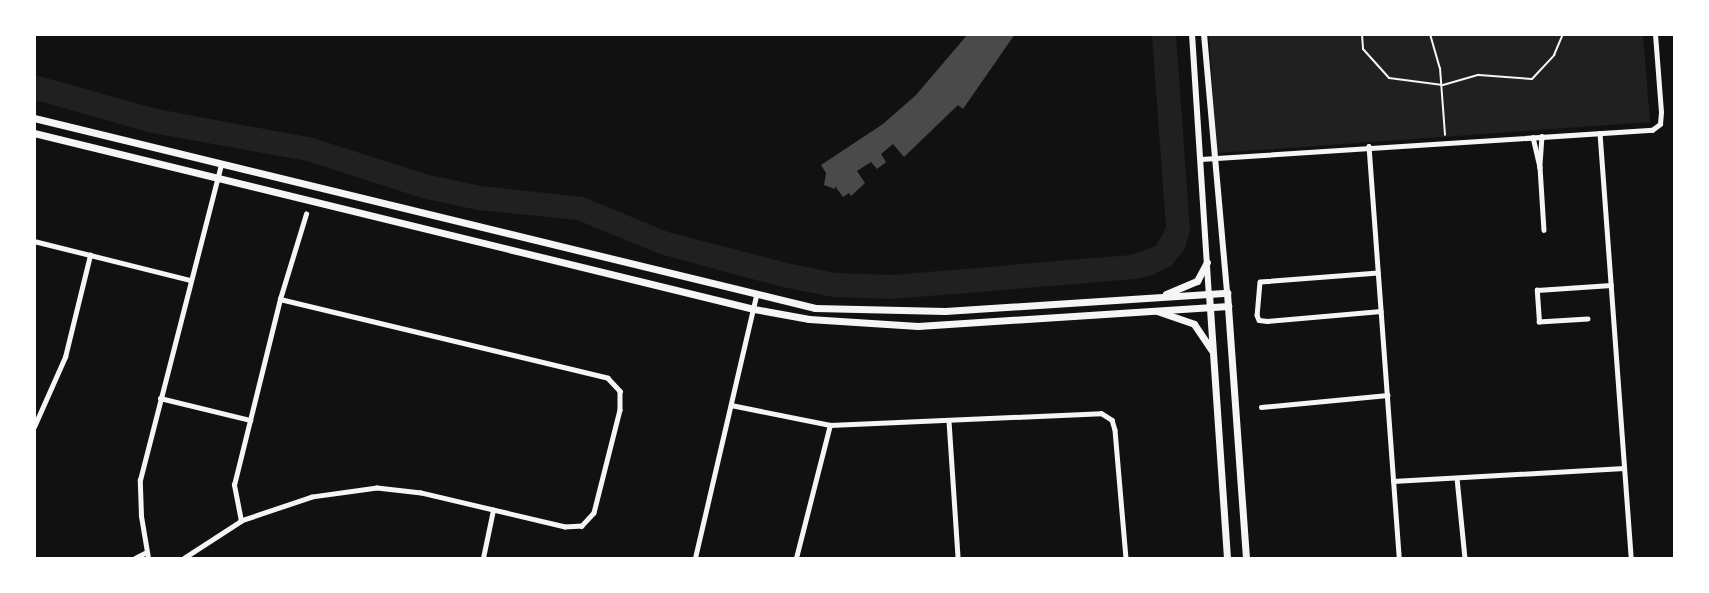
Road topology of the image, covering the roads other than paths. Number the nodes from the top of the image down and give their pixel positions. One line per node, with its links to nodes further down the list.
1 (1192, 34): 11 (street)
2 (1204, 34): 10 (street)
3 (1655, 34): 5 (street)
4 (34, 118): 12 (main road)
5 (1600, 133): 7 (street); 22 (street)
6 (34, 134): 14 (main road)
7 (1542, 136): 8 (street); 13 (street)
8 (1533, 137): 9 (street); 13 (street)
9 (1369, 146): 10 (street); 20 (street)
10 (1215, 158): 11 (street); 23 (street)
11 (1201, 159): 19 (street)
12 (221, 164): 14 (street); 25 (main road)
13 (1540, 167): 16 (street)
14 (216, 178): 21 (street); 31 (main road)
15 (306, 214): 27 (street)
16 (1544, 230)
17 (34, 241): 18 (street)
18 (90, 255): 21 (street); 44 (street)
19 (1207, 262): 24 (street); 26 (main road)
20 (1378, 273): 33 (street); 33 (street)
21 (190, 280): 38 (street)
22 (1611, 285): 34 (street); 45 (street)
23 (1227, 293): 24 (main road); 28 (main road)
24 (1209, 294): 26 (main road); 29 (main road)
25 (756, 296): 30 (main road); 31 (street)
26 (1155, 297): 30 (main road)
27 (280, 299): 41 (street); 48 (street)
28 (1228, 306): 29 (main road); 59 (main road)
29 (1211, 307): 32 (main road); 36 (main road)
30 (1005, 308): 35 (main road)
31 (754, 309): 35 (main road); 39 (street)
32 (1149, 309): 35 (main road); 36 (main road)
33 (1381, 311): 37 (street)
34 (1588, 319)
35 (1007, 320)
36 (1214, 357): 58 (main road)
37 (1387, 395): 40 (street); 47 (street)
38 (160, 398): 41 (street); 50 (street)
39 (731, 405): 43 (street); 54 (street)
40 (1262, 407)
41 (250, 420): 49 (street)
42 (950, 421): 43 (street); 56 (street); 57 (street)
43 (830, 425): 55 (street)
44 (34, 427)
45 (1624, 468): 46 (street); 62 (street)
46 (1457, 478): 47 (street); 61 (street)
47 (1393, 481): 60 (street)
48 (494, 510): 49 (street); 53 (street)
49 (240, 521): 52 (street)
50 (147, 556): 51 (street)
51 (135, 558)
52 (184, 558)
53 (483, 558)
54 (696, 558)
55 (796, 558)
56 (958, 558)
57 (1126, 558)
58 (1227, 558)
59 (1246, 558)
60 (1399, 558)
61 (1465, 558)
62 (1631, 558)

